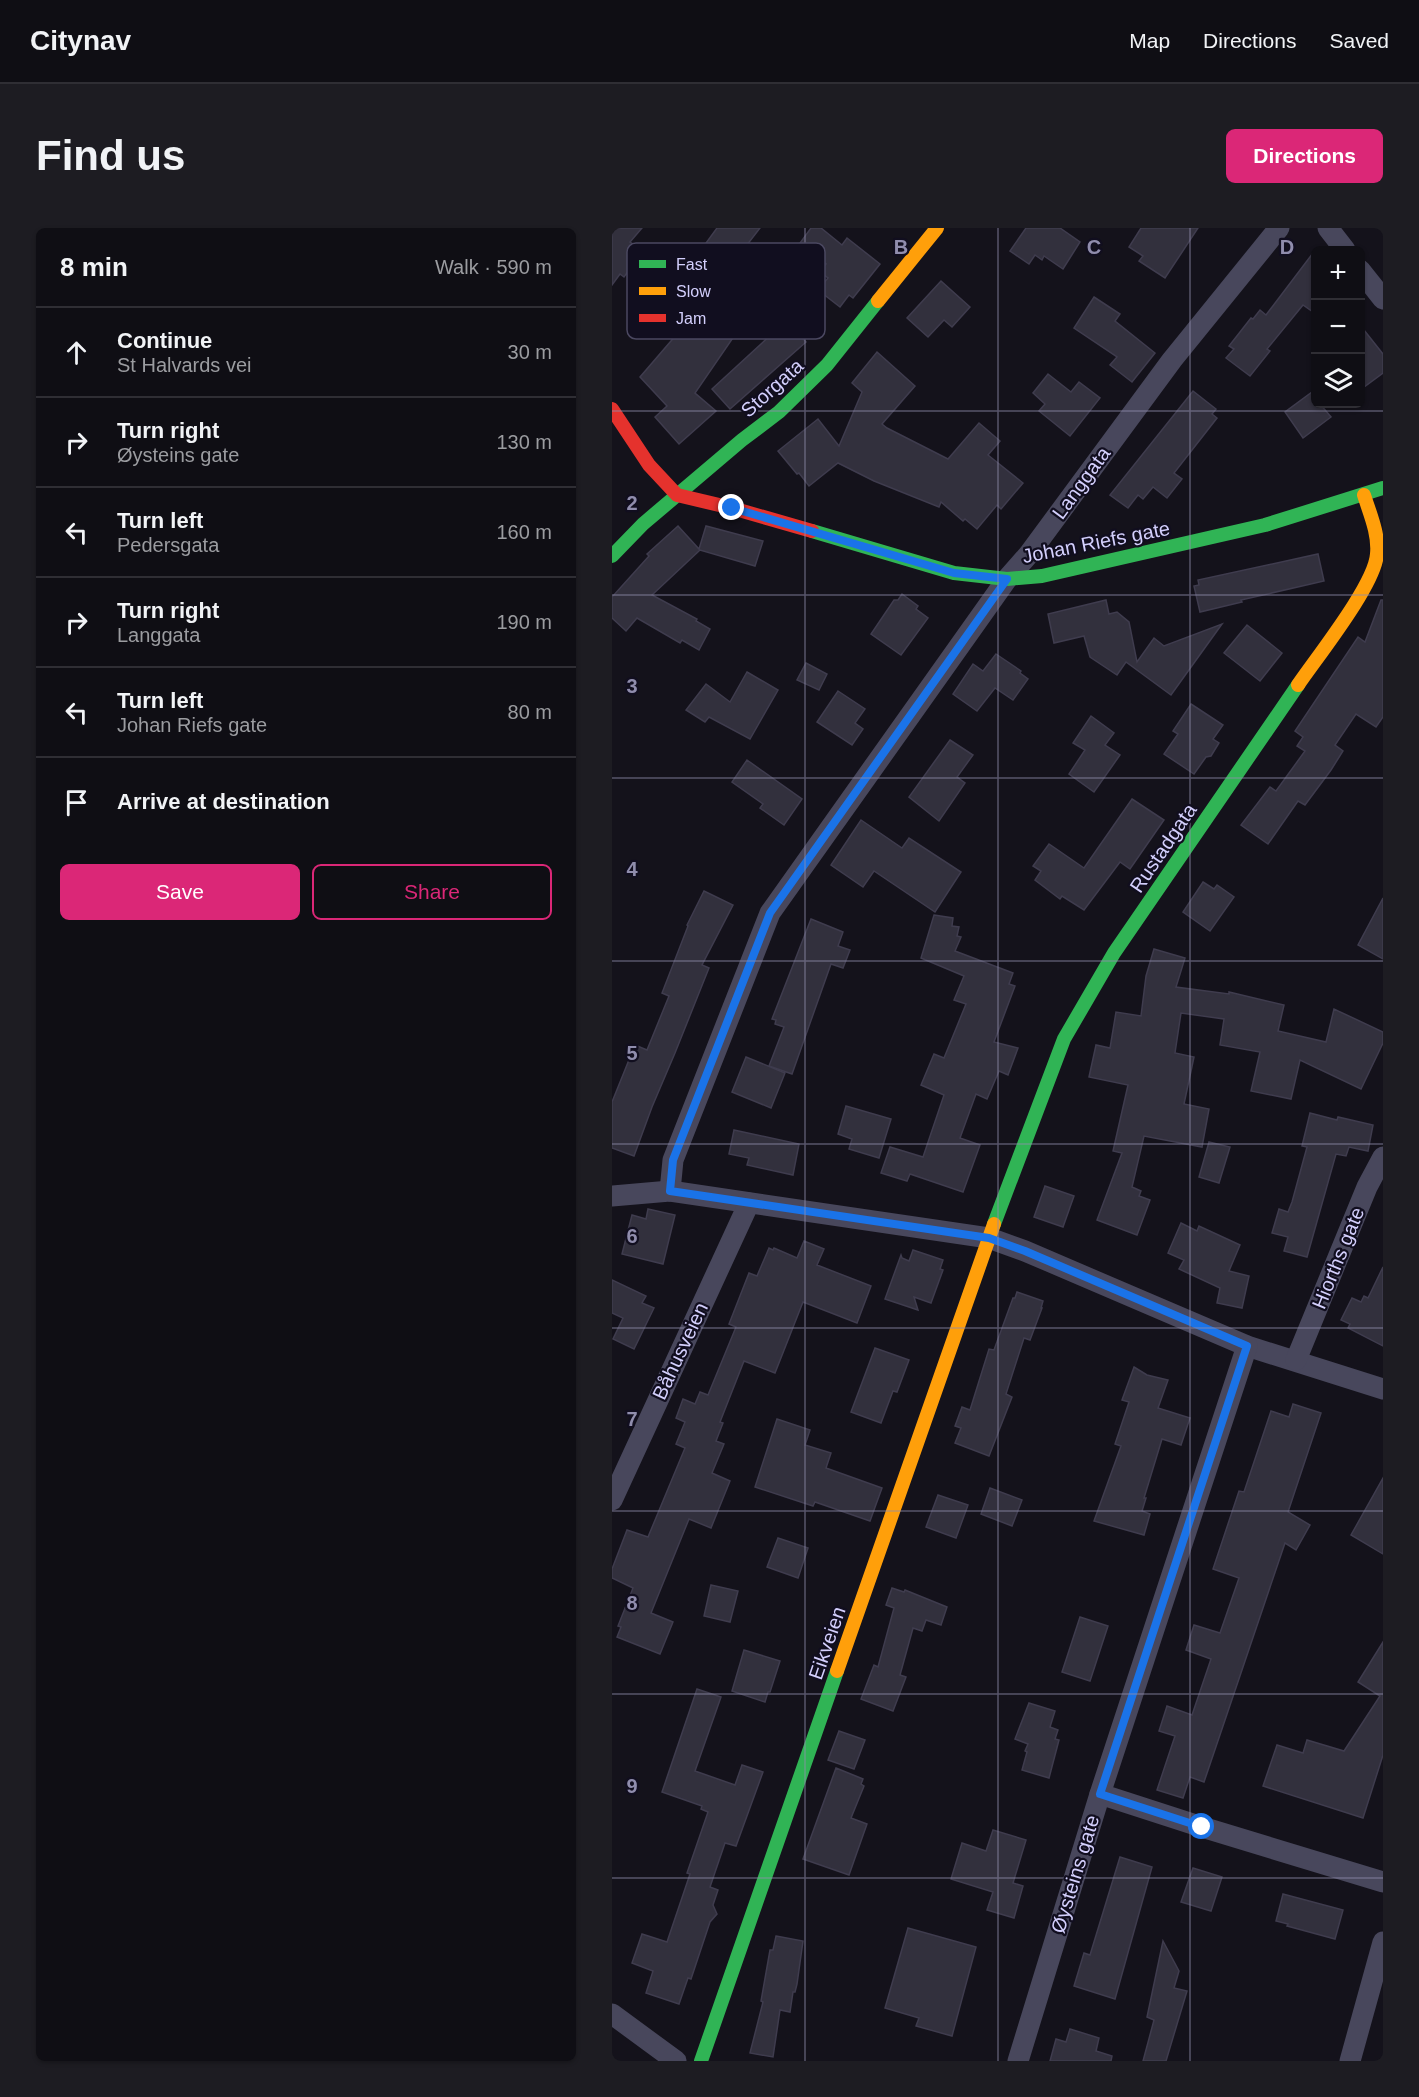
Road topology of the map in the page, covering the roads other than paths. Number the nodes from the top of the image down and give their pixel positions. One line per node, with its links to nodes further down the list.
1 (937, 228): 9 (street, Storgata)
2 (1279, 228): 12 (street, Langgata)
3 (1328, 228): 4 (street)
4 (1342, 246)
5 (1365, 276): 6 (street)
6 (1383, 299)
7 (612, 409): 9 (street)
8 (1383, 488): 10 (street, Johan Riefs gate)
9 (677, 495): 11 (street, Storgata); 12 (street, Johan Riefs gate)
10 (1364, 495): 12 (street, Johan Riefs gate); 17 (street, Rustadgata)
11 (612, 556)
12 (1007, 579): 14 (street, Langgata)
13 (1383, 1156): 19 (street, Hiorths gate)
14 (670, 1191): 15 (street); 16 (street)
15 (612, 1196)
16 (749, 1203): 17 (street); 21 (street, Båhusveien)
17 (989, 1238): 18 (street); 27 (street, Eikveien)
18 (1247, 1346): 19 (street); 22 (street, Øysteins gate)
19 (1296, 1360): 20 (street)
20 (1383, 1389)
21 (612, 1500)
22 (1100, 1794): 23 (street); 28 (street, Øysteins gate)
23 (1383, 1881)
24 (1383, 1942): 29 (street)
25 (612, 2014): 26 (street)
26 (676, 2061)
27 (701, 2061)
28 (1018, 2061)
29 (1350, 2061)

